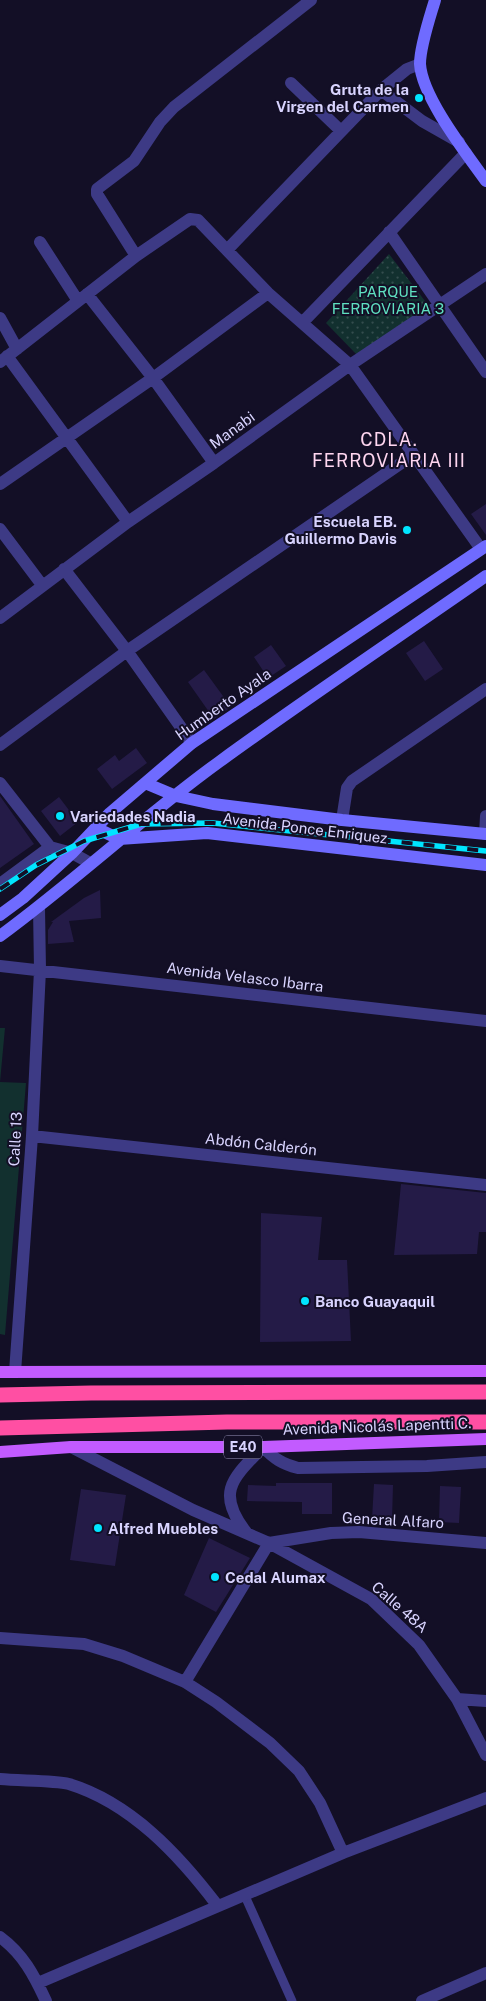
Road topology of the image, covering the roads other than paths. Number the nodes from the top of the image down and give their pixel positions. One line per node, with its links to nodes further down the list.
1 (311, 0): 14 (street)
2 (436, 0): 3 (street)
3 (420, 64): 5 (street); 7 (street)
4 (291, 84): 6 (street)
5 (381, 90): 6 (street); 7 (street)
6 (340, 130): 13 (street)
7 (459, 142): 8 (street)
8 (466, 153): 9 (street); 11 (street)
9 (481, 165): 10 (street)
10 (486, 181)
11 (389, 232): 18 (street); 20 (street)
12 (40, 242): 17 (street)
13 (227, 250): 14 (street); 16 (street)
14 (136, 256): 17 (street)
15 (486, 274): 18 (street, Manabi)
16 (268, 292): 20 (street); 24 (street)
17 (82, 297): 21 (street); 24 (street)
18 (439, 305): 22 (street, Manabi); 23 (street)
19 (0, 318): 21 (street)
20 (302, 323): 22 (street)
21 (8, 356): 25 (street)
22 (350, 365): 26 (street); 27 (street, Manabi)
23 (486, 372)
24 (153, 378): 25 (street); 27 (street)
25 (67, 436): 28 (street); 29 (street)
26 (413, 455): 31 (street); 36 (street)
27 (214, 463): 29 (street, Manabi)
28 (0, 484)
29 (128, 522): 32 (street, Manabi)
30 (0, 529): 34 (street)
31 (483, 548): 38 (street, Humberto Ayala)
32 (64, 569): 34 (street, Manabi); 36 (street)
33 (486, 576): 42 (street)
34 (42, 585): 35 (street, Manabi)
35 (0, 618)
36 (127, 651): 38 (street); 39 (street)
37 (486, 689): 44 (street)
38 (192, 743): 40 (street, Humberto Ayala)
39 (0, 745)
40 (145, 782): 42 (street, Avenida Ponce Enriquez); 45 (street, Humberto Ayala)
41 (0, 783): 48 (street)
42 (176, 796): 44 (street, Avenida Ponce Enriquez); 47 (street)
43 (486, 816): 46 (street)
44 (342, 820): 46 (street, Avenida Ponce Enriquez)
45 (96, 828): 47 (street); 49 (street, Humberto Ayala)
46 (485, 834)
47 (119, 839): 50 (street); 51 (street, Avenida Ponce Enriquez)
48 (50, 847): 49 (street); 52 (street)
49 (72, 853): 50 (street); 54 (street, Humberto Ayala)
50 (90, 863): 53 (street)
51 (486, 865)
52 (0, 884)
53 (39, 908): 55 (street); 57 (street, Calle 13)
54 (0, 915)
55 (0, 936)
56 (0, 966): 57 (street, Avenida Velasco Ibarra)
57 (40, 970): 58 (street, Avenida Velasco Ibarra); 59 (street, Calle 13)
58 (486, 1021)
59 (32, 1136): 60 (street, Abdón Calderón); 63 (street, Calle 13)
60 (486, 1185)
61 (486, 1370): 63 (main road)
62 (0, 1372): 63 (main road)
63 (15, 1372)
64 (486, 1392): 65 (highway, Avenida Nicolás Lapentti C.)
65 (0, 1395)
66 (486, 1422): 67 (highway, Avenida Nicolás Lapentti C. / E40)
67 (0, 1428)
68 (486, 1439): 70 (main road, Avenida Nicolás Lapentti C. / E40)
69 (71, 1447): 70 (main road, Avenida Nicolás Lapentti C. / E40); 71 (main road, Avenida Nicolás Lapentti C. / E40); 73 (street, Calle 48A)
70 (263, 1447): 72 (street); 73 (street)
71 (0, 1452)
72 (486, 1462)
73 (246, 1532): 74 (street, Calle 48A)
74 (269, 1543): 75 (street, General Alfaro); 77 (street); 78 (street, Calle 48A)
75 (486, 1543)
76 (0, 1638): 77 (street)
77 (185, 1682): 83 (street)
78 (457, 1698): 79 (street); 80 (street, Calle 48A)
79 (486, 1701)
80 (486, 1755)
81 (0, 1780): 85 (street)
82 (486, 1798): 83 (street)
83 (343, 1853): 84 (street)
84 (245, 1896): 85 (street); 90 (lane)
85 (217, 1905): 88 (street)
86 (0, 1937): 88 (street)
87 (486, 1973): 91 (street)
88 (38, 1983): 89 (street)
89 (46, 2001)
90 (292, 2001)
91 (422, 2001)

